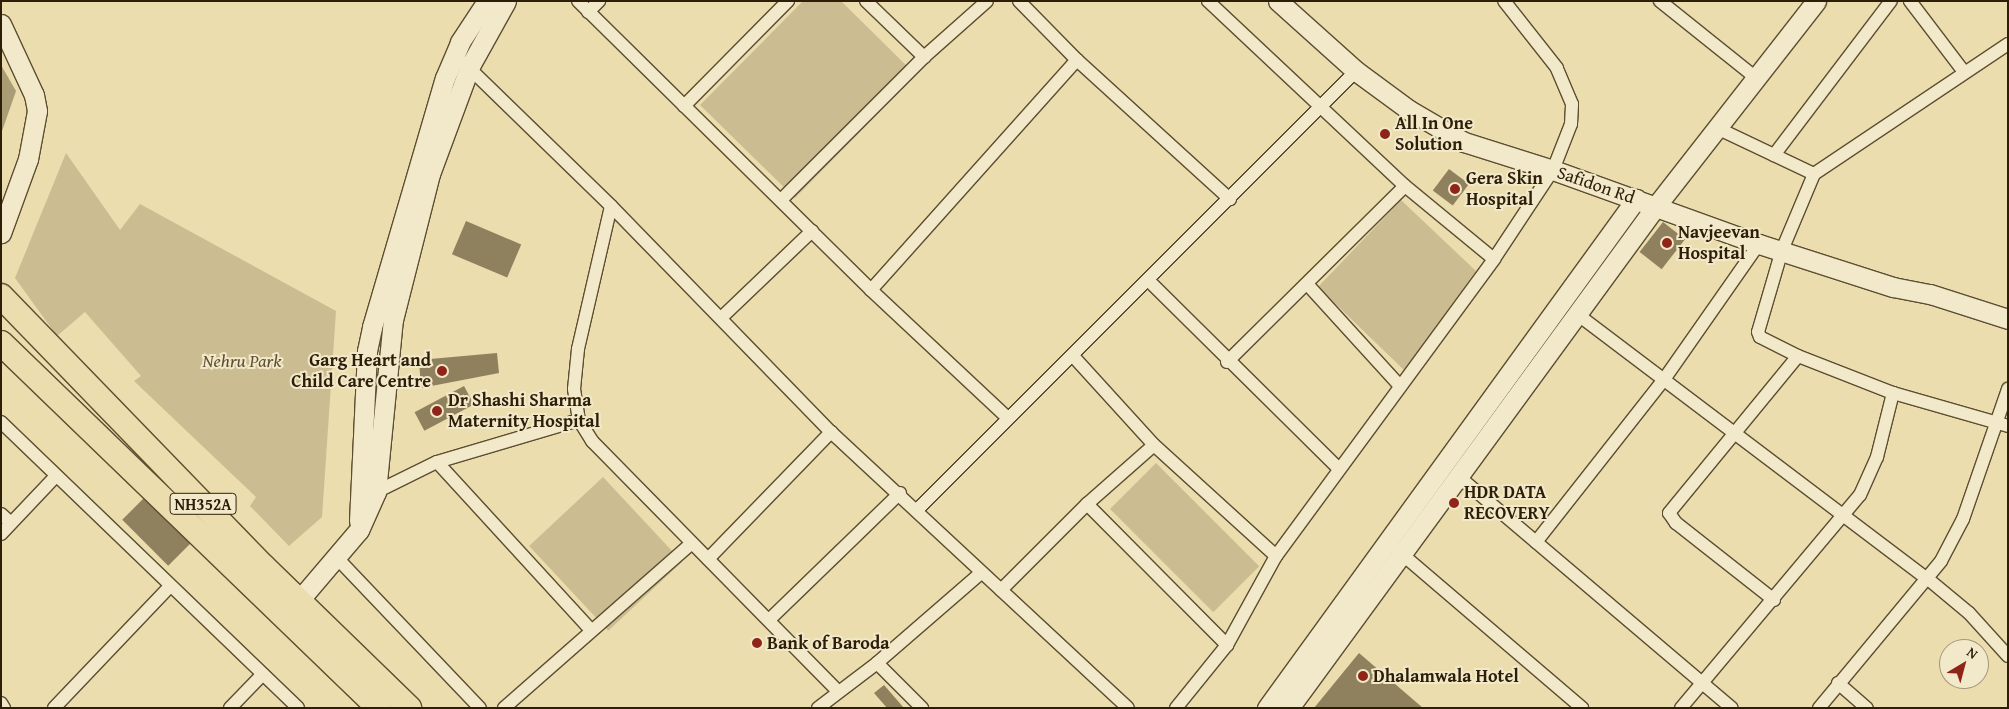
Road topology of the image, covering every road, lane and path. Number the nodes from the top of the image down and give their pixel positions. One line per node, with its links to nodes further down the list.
1 (486, 1): 19 (street)
2 (506, 1): 22 (street)
3 (578, 1): 16 (street)
4 (599, 1): 16 (street)
5 (788, 1): 26 (street)
6 (866, 1): 20 (street)
7 (987, 1): 20 (street)
8 (1019, 1): 21 (street)
9 (1208, 1): 27 (street)
10 (1278, 1): 23 (street, Safidon Rd)
11 (1504, 1): 30 (street)
12 (1660, 1): 25 (street)
13 (1816, 1): 25 (street)
14 (1891, 1): 29 (street)
15 (1910, 1): 24 (street)
16 (588, 12): 26 (street)
17 (1, 24): 39 (street)
18 (2008, 44): 24 (street)
19 (453, 57): 22 (street); 78 (street)
20 (924, 57): 35 (street)
21 (1077, 60): 33 (street); 46 (street)
22 (470, 66): 36 (street); 71 (street)
23 (1356, 71): 27 (street); 30 (street, Safidon Rd)
24 (1964, 72): 31 (street)
25 (1756, 78): 28 (street)
26 (684, 106): 35 (street)
27 (1320, 108): 32 (street); 33 (street)
28 (1717, 128): 29 (street); 37 (street)
29 (1774, 155): 31 (street)
30 (1553, 170): 34 (street, Safidon Rd); 42 (street)
31 (1814, 174): 41 (street)
32 (1405, 186): 42 (street); 44 (street)
33 (1230, 199): 43 (street)
34 (1636, 199): 37 (street, Safidon Rd); 82 (street)
35 (781, 200): 38 (street)
36 (611, 206): 49 (street); 61 (street)
37 (1656, 206): 40 (street, Safidon Rd); 48 (street)
38 (812, 231): 46 (street); 49 (street)
39 (1, 233)
40 (1759, 244): 41 (street, Safidon Rd); 56 (street)
41 (1782, 250): 45 (street, Safidon Rd); 54 (street)
42 (1494, 259): 57 (street)
43 (1148, 280): 53 (street); 55 (street)
44 (1308, 285): 55 (street); 57 (street)
45 (1893, 287): 50 (street, Safidon Rd); 51 (street, Safidon Rd)
46 (871, 290): 60 (street)
47 (1, 296): 91 (highway, NH352A)
48 (1577, 314): 56 (street); 69 (street)
49 (721, 318): 64 (street)
50 (2008, 319)
51 (2008, 332)
52 (1, 343): 91 (highway, NH352A)
53 (1073, 356): 60 (street); 66 (street)
54 (1798, 356): 59 (street); 65 (street)
55 (1227, 362): 68 (street)
56 (1665, 378): 65 (street); 80 (street)
57 (1400, 386): 68 (street)
58 (2008, 389): 63 (street)
59 (1893, 393): 63 (street); 76 (street)
60 (1008, 418): 74 (street)
61 (579, 420): 67 (street); 81 (street)
62 (1, 422): 70 (street)
63 (2002, 424): 87 (street)
64 (831, 432): 72 (street); 85 (street)
65 (1737, 432): 76 (street); 90 (street)
66 (1154, 445): 73 (street); 83 (street)
67 (437, 462): 71 (street); 93 (street)
68 (1338, 468): 83 (street)
69 (1457, 475): 80 (street); 82 (street)
70 (56, 476): 77 (street); 88 (street)
71 (376, 492): 78 (street)
72 (900, 493): 74 (street); 92 (street)
73 (1087, 504): 89 (street); 94 (street)
74 (917, 510): 86 (street)
75 (1, 514): 77 (street)
76 (1843, 516): 87 (street); 90 (street)
77 (11, 523): 79 (street)
78 (359, 530): 84 (street)
79 (1, 534)
80 (1536, 542): 98 (street)
81 (691, 544): 85 (street); 93 (street)
82 (1393, 547): 114 (street); 115 (street); 116 (street)
83 (1276, 556): 94 (street)
84 (338, 558): 91 (street); 108 (street)
85 (708, 559): 92 (street)
86 (981, 573): 89 (street); 96 (street)
87 (1928, 579): 95 (street); 99 (street)
88 (170, 586): 97 (street); 103 (street)
89 (1001, 590): 112 (street)
90 (1774, 600): 98 (street)
91 (292, 610): 106 (highway, NH352A); 107 (highway, NH352A)
92 (770, 619): 100 (street)
93 (591, 630): 109 (street)
94 (1227, 645): 113 (street)
95 (2008, 656)
96 (877, 662): 100 (street); 111 (street)
97 (263, 674): 104 (street); 105 (street)
98 (1704, 682): 117 (street); 118 (street)
99 (1838, 683): 119 (street); 120 (street)
100 (838, 691): 110 (street)
101 (1, 703): 102 (street)
102 (4, 708)
103 (54, 708)
104 (230, 708)
105 (298, 708)
106 (379, 708)
107 (409, 708)
108 (480, 708)
109 (504, 708)
110 (818, 708)
111 (922, 708)
112 (1128, 708)
113 (1176, 708)
114 (1267, 708)
115 (1289, 708)
116 (1582, 708)
117 (1681, 708)
118 (1732, 708)
119 (1819, 708)
120 (1867, 708)

